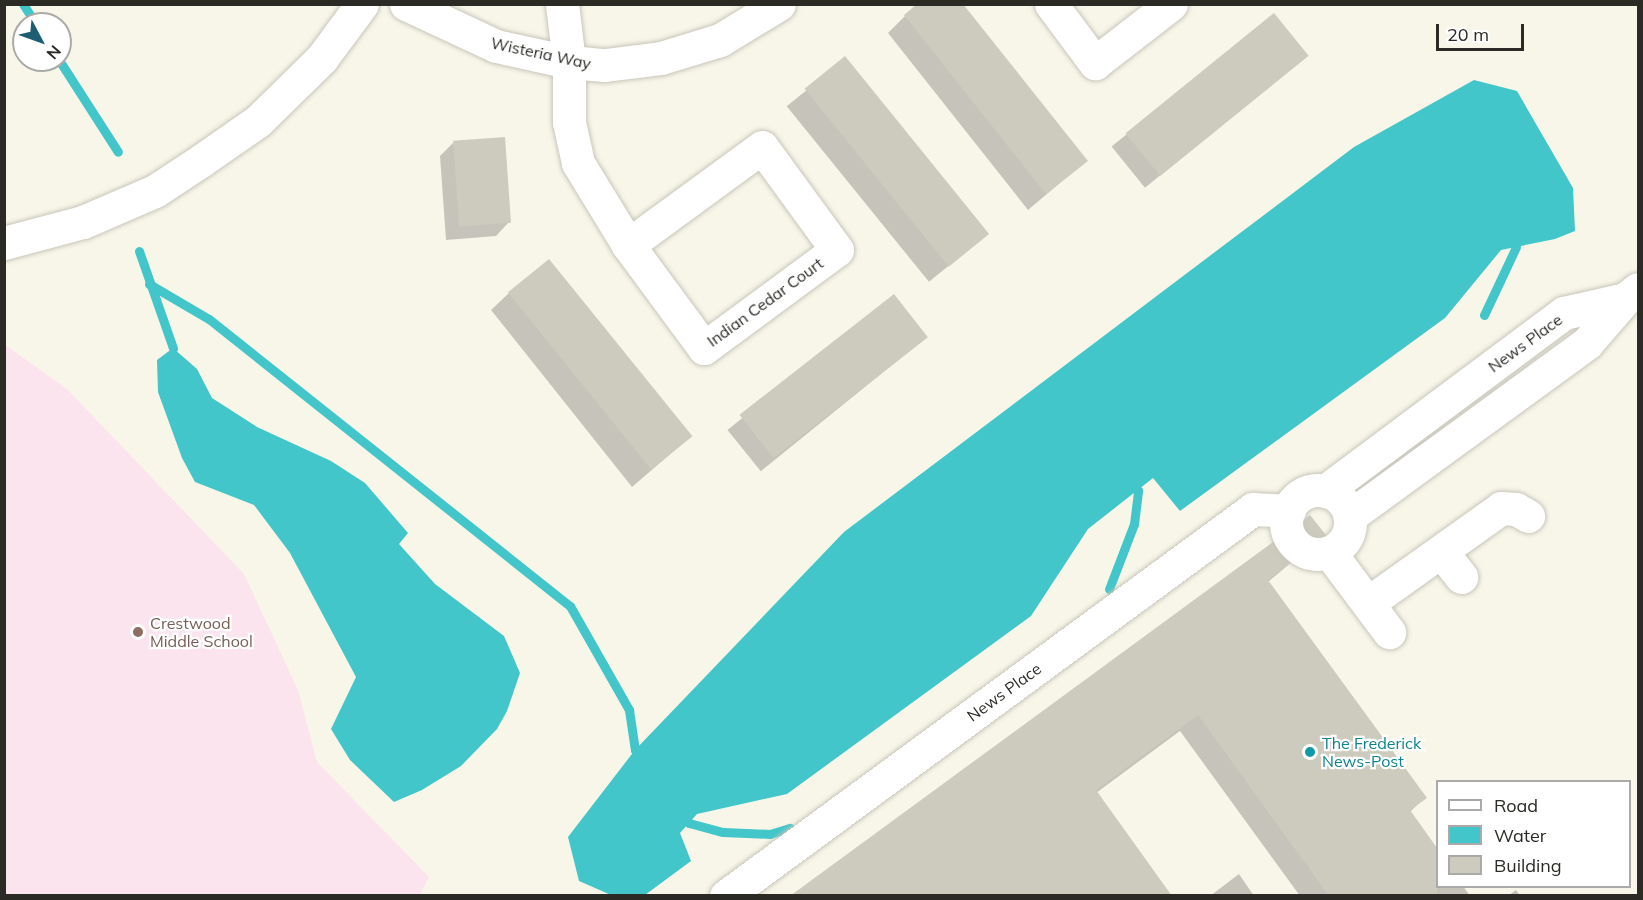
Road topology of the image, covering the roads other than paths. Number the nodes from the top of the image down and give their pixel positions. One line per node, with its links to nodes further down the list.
1 (362, 4): 8 (street)
2 (406, 4): 7 (street, Wisteria Way)
3 (562, 4): 7 (street, Indian Cedar Court)
4 (779, 4): 7 (street, Wisteria Way)
5 (1051, 4): 6 (street)
6 (1171, 4)
7 (569, 62): 9 (street, Indian Cedar Court)
8 (4, 243)
9 (628, 245): 9 (street, Indian Cedar Court)
10 (1632, 294): 11 (street, News Place); 13 (street, News Place)
11 (1325, 491): 12 (street); 13 (street)
12 (1289, 511): 16 (street); 20 (street, News Place)
13 (1350, 516): 16 (street)
14 (1528, 516): 15 (street)
15 (1441, 551): 17 (street); 18 (street)
16 (1330, 553): 18 (street)
17 (1461, 577)
18 (1368, 603): 19 (street)
19 (1389, 632)
20 (726, 896)

